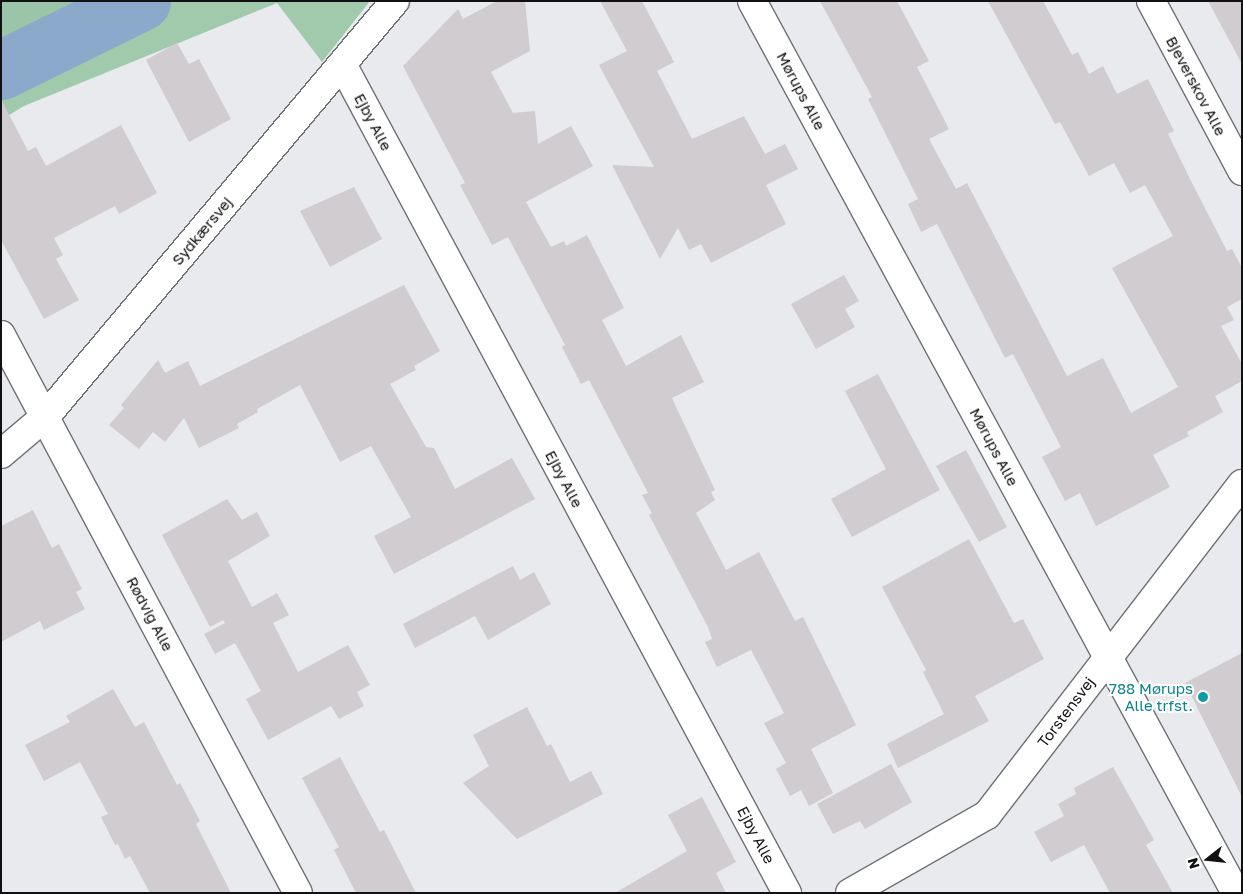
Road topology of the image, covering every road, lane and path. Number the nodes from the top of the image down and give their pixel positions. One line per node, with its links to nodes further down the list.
1 (395, 1): 4 (street, Sydkærsvej)
2 (752, 1): 10 (street, Mørups Alle)
3 (1151, 1): 5 (street, Bjeverskov Alle)
4 (342, 64): 7 (street, Sydkærsvej); 12 (street, Ejby Alle)
5 (1242, 171)
6 (1, 335): 7 (street, Rødvig Alle)
7 (46, 416): 8 (street, Sydkærsvej); 11 (street, Rødvig Alle)
8 (1, 454)
9 (1242, 484): 10 (street, Torstensvej)
10 (1108, 657): 13 (street, Torstensvej); 14 (street, Mørups Alle)
11 (298, 893)
12 (787, 893)
13 (850, 893)
14 (1236, 893)

